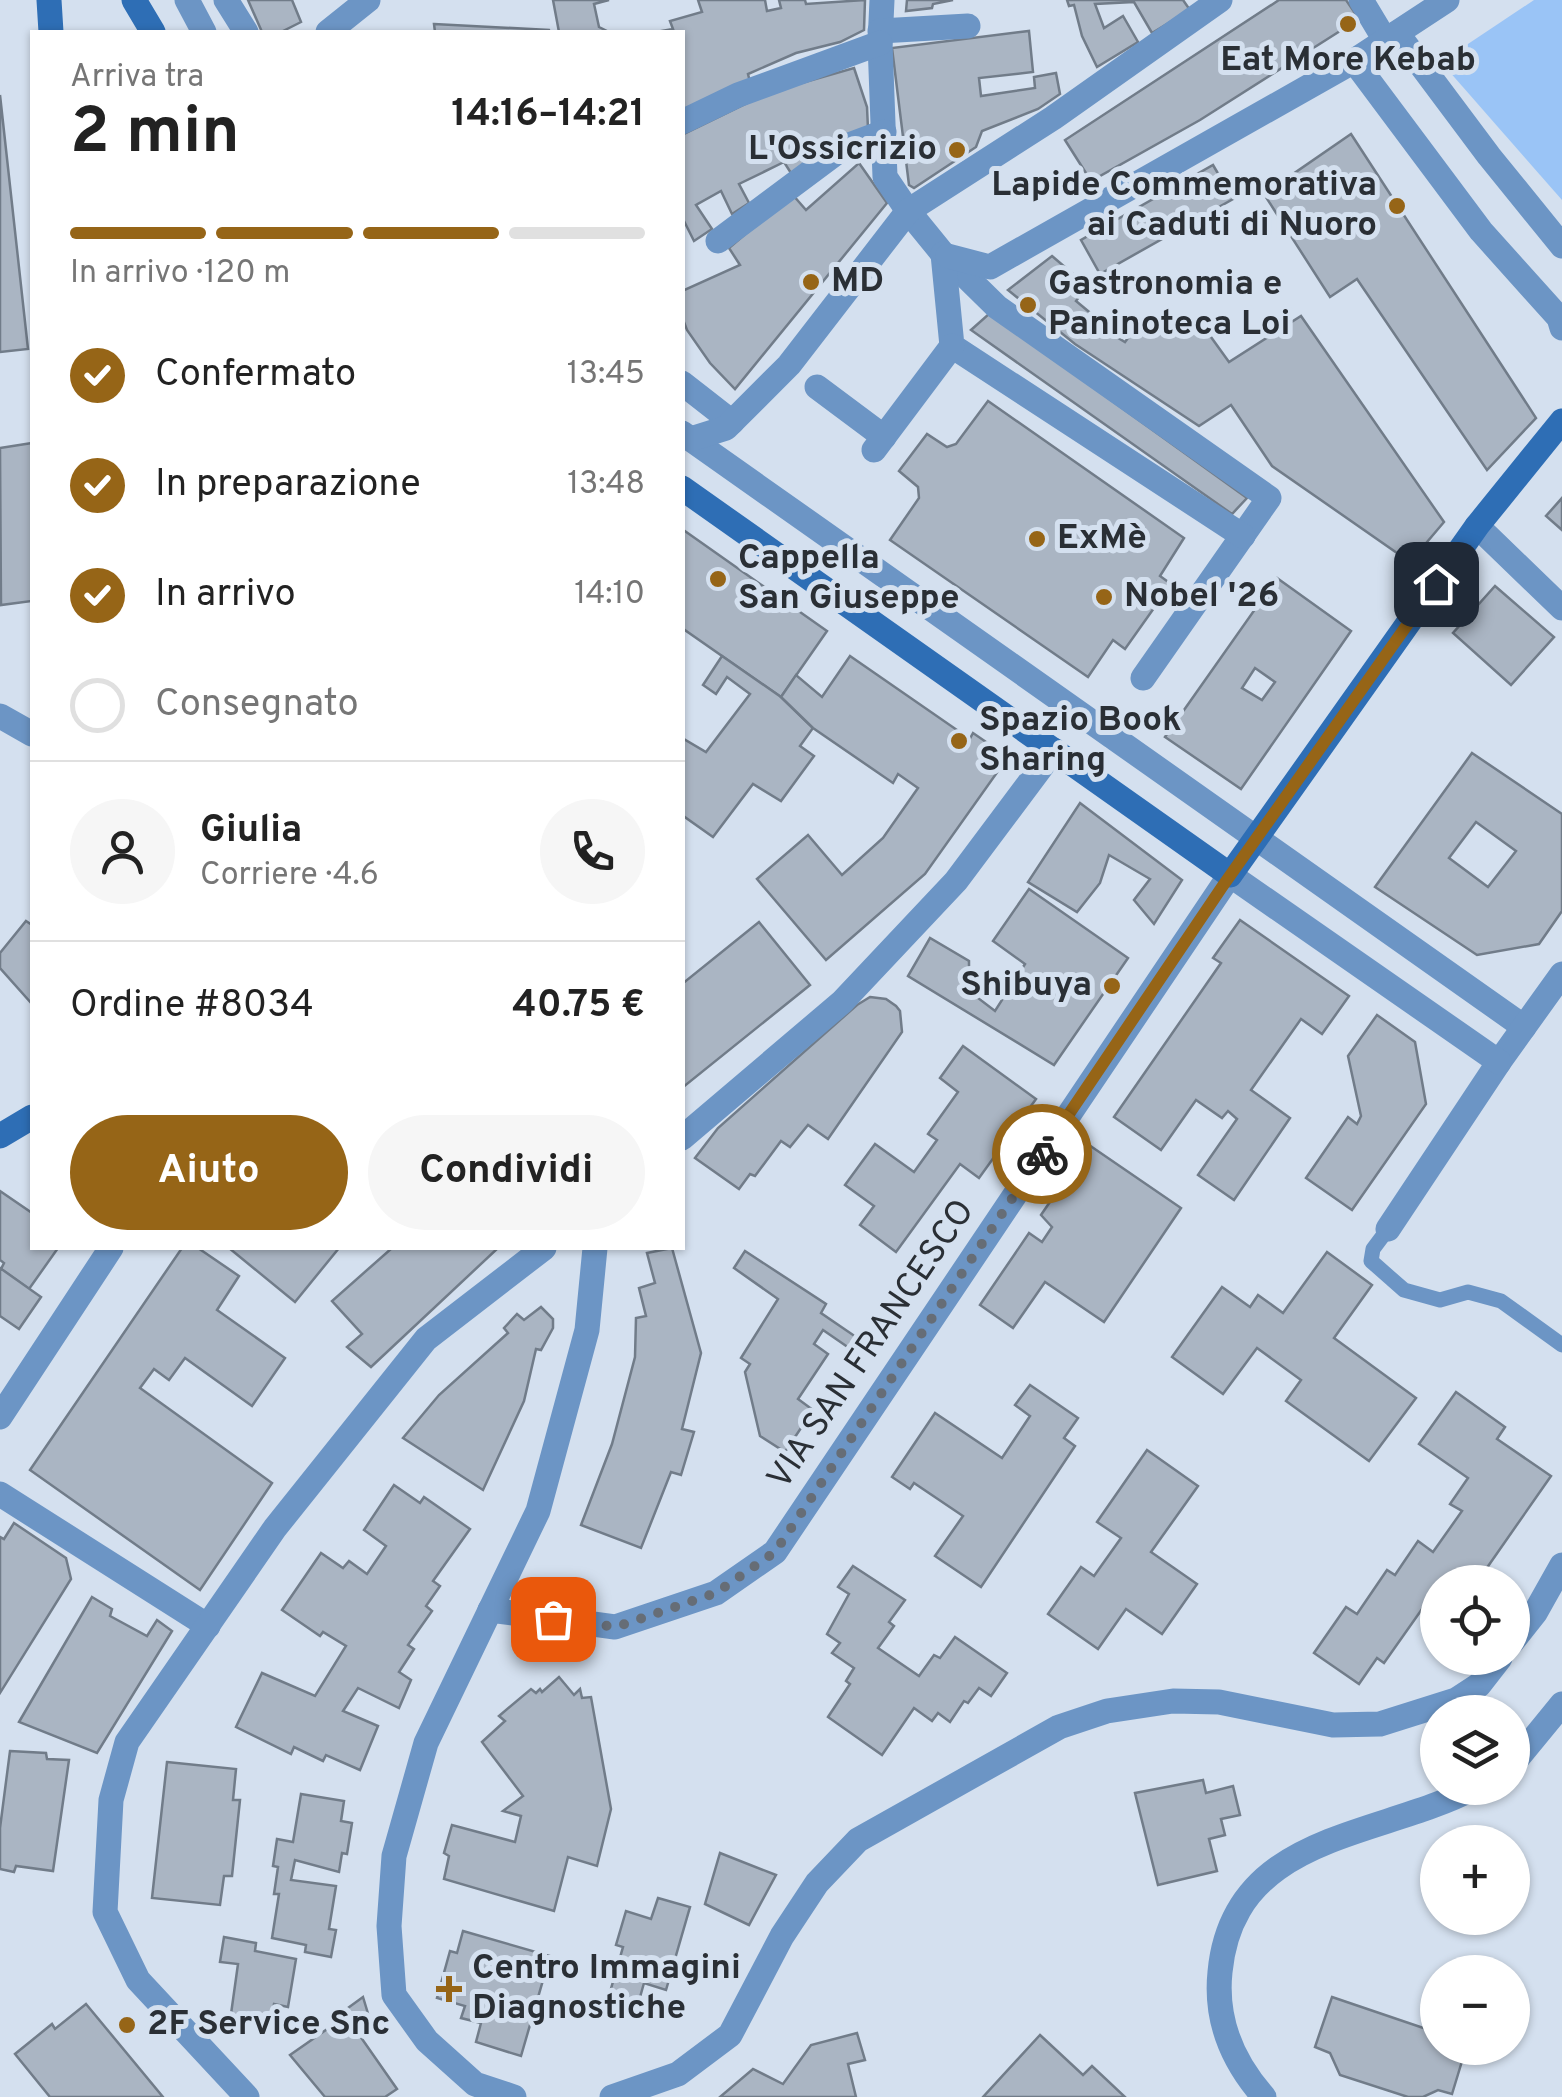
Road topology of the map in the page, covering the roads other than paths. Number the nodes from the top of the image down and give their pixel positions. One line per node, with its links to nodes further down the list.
1 (49, 0): 11 (street)
2 (134, 0): 12 (street)
3 (187, 0): 13 (street)
4 (226, 0): 14 (street)
5 (368, 0): 15 (street)
6 (882, 0): 17 (street)
7 (1361, 0): 16 (street)
8 (1447, 0): 16 (street)
9 (1204, 5): 21 (street)
10 (968, 26): 17 (street)
11 (51, 30)
12 (152, 30)
13 (203, 30)
14 (245, 30)
15 (330, 30)
16 (1392, 36): 18 (street); 23 (street)
17 (880, 37): 19 (street); 20 (street)
18 (1354, 61): 24 (street); 25 (street)
19 (685, 121)
20 (884, 132): 21 (street); 22 (street)
21 (908, 211): 24 (street); 30 (street)
22 (718, 241)
23 (1562, 246)
24 (943, 254): 26 (street); 34 (street)
25 (1561, 322)
26 (952, 346): 28 (street); 34 (street)
27 (685, 385): 30 (street)
28 (818, 387)
29 (1562, 421): 33 (street)
30 (732, 422): 31 (street)
31 (685, 441): 40 (street)
32 (685, 490): 39 (street)
33 (1478, 526): 35 (street); 40 (street)
34 (1243, 536): 36 (street)
35 (1562, 608)
36 (1143, 678)
37 (0, 716): 38 (street)
38 (30, 733)
39 (1054, 750): 41 (street); 46 (street)
40 (1256, 839): 41 (street); 43 (street)
41 (1230, 875): 44 (street); 56 (street, VIA SAN FRANCESCO)
42 (1562, 974): 43 (street)
43 (1524, 1026): 44 (street)
44 (1498, 1062): 48 (street)
45 (30, 1119): 47 (street)
46 (685, 1135)
47 (0, 1136)
48 (1388, 1229): 52 (lane)
49 (110, 1250): 53 (street)
50 (541, 1250): 58 (street)
51 (596, 1250): 56 (street)
52 (1562, 1345)
53 (0, 1416)
54 (0, 1494): 58 (street)
55 (1562, 1565): 57 (street)
56 (490, 1610): 64 (street)
57 (1530, 1619)
58 (208, 1626): 63 (street)
59 (1487, 1675): 65 (street)
60 (1562, 1704): 61 (street)
61 (1530, 1743)
62 (1437, 1805): 66 (street)
63 (247, 2097)
64 (514, 2097)
65 (612, 2097)
66 (1264, 2097)

